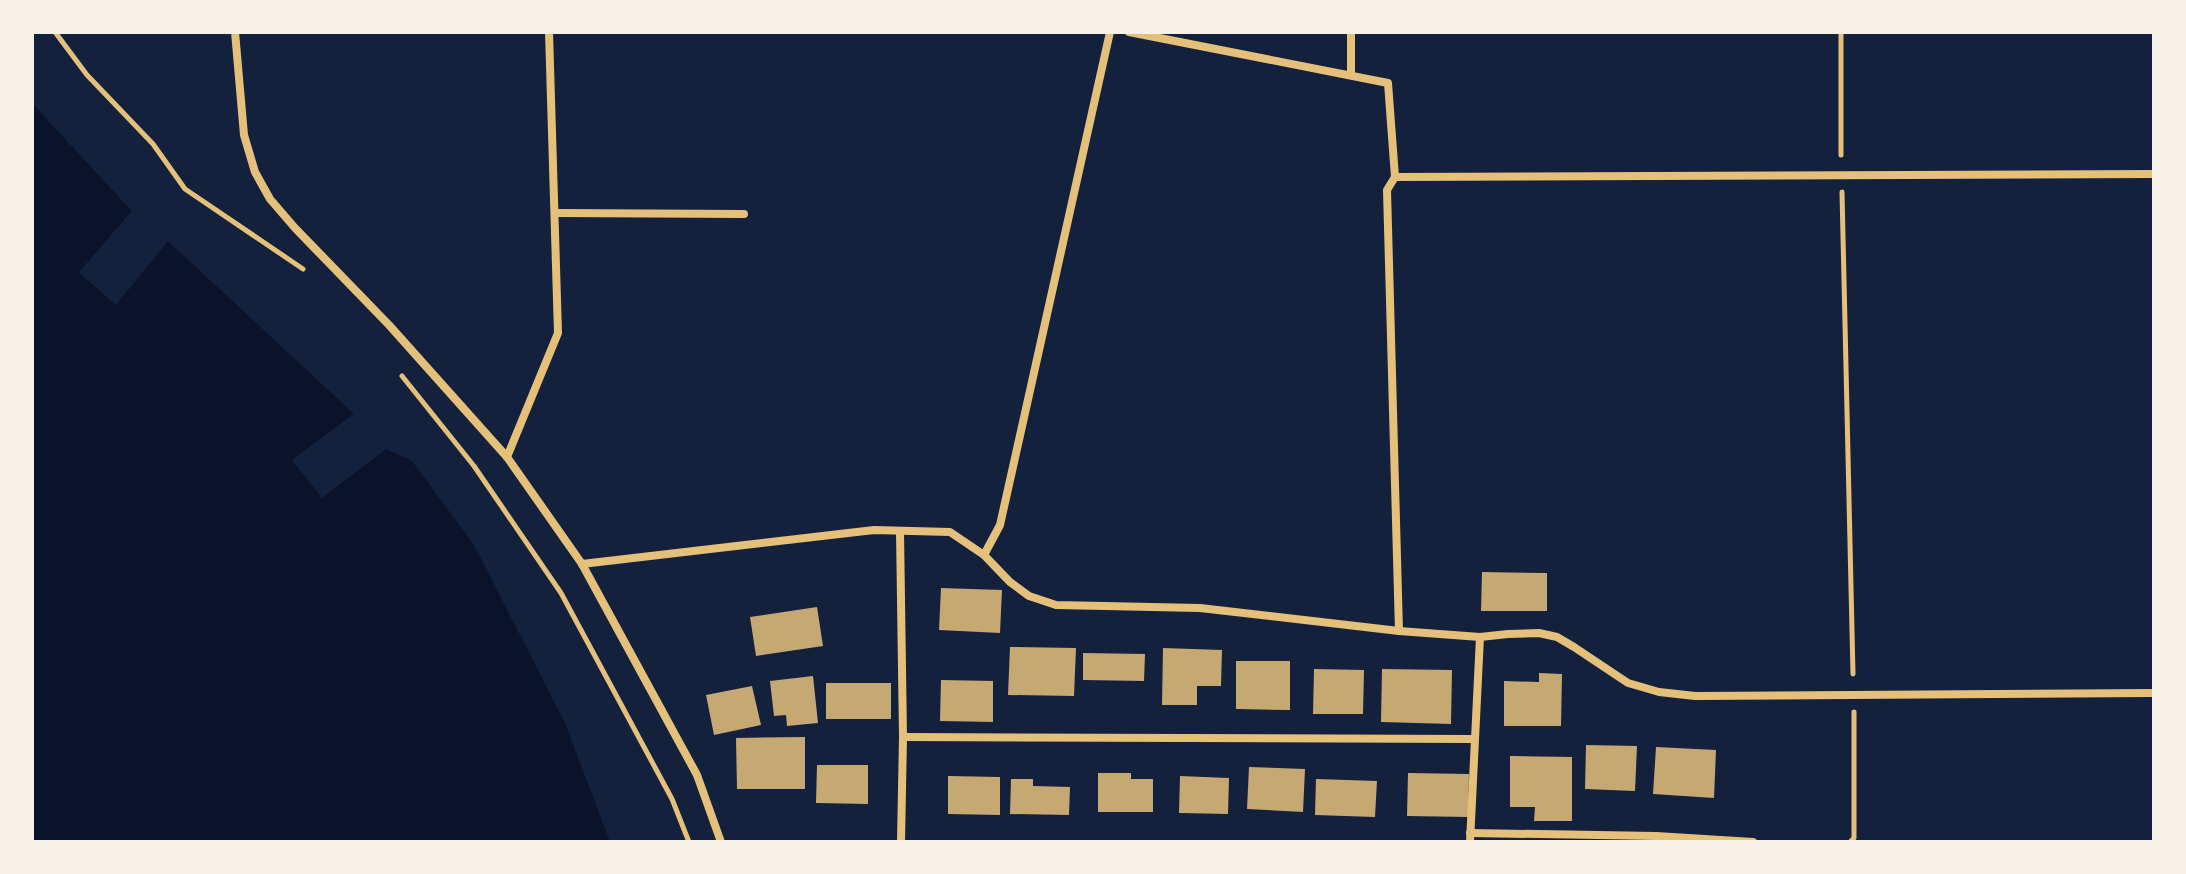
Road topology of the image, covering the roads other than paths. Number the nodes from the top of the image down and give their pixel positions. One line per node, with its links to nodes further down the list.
1 (235, 32): 11 (street)
2 (549, 32): 9 (street)
3 (1110, 32): 13 (street)
4 (1129, 32): 6 (street)
5 (1351, 32): 6 (street)
6 (1351, 74): 8 (street)
7 (2154, 174): 8 (street)
8 (1395, 177): 15 (street)
9 (555, 213): 10 (street); 11 (street)
10 (744, 214)
11 (507, 457): 14 (street)
12 (900, 531): 13 (street); 14 (street); 18 (street)
13 (984, 555): 15 (street)
14 (582, 564): 22 (street)
15 (1399, 631): 16 (street)
16 (1480, 637): 17 (street); 19 (street)
17 (2154, 693)
18 (903, 737): 19 (street); 23 (street)
19 (1473, 739): 20 (street)
20 (1470, 837): 21 (street)
21 (1656, 839): 24 (street)
22 (721, 842)
23 (901, 842)
24 (1753, 842)

